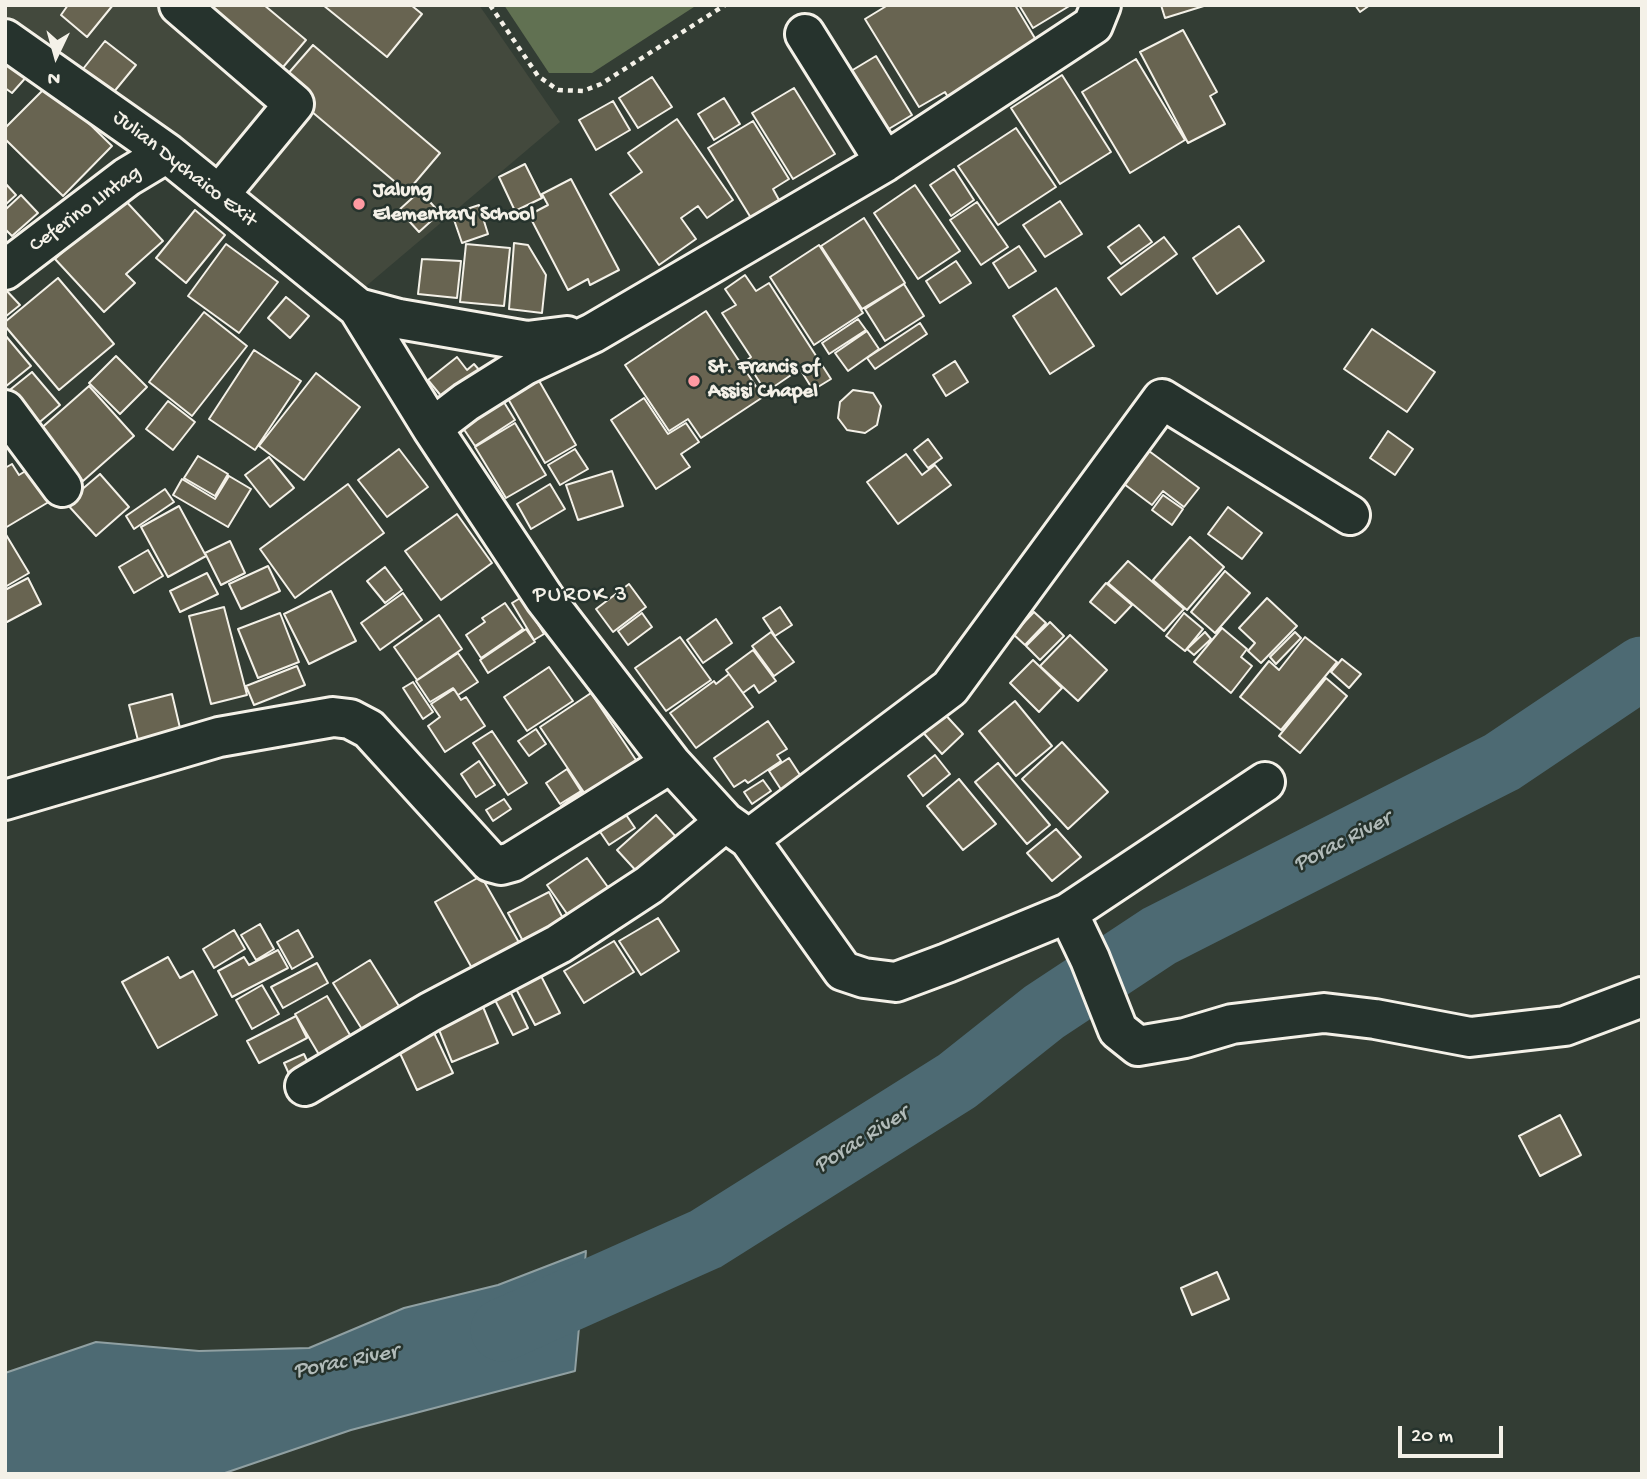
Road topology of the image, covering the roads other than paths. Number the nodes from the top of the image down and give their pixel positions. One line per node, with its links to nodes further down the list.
1 (179, 5): 7 (street)
2 (1101, 6): 6 (street)
3 (805, 34): 6 (street)
4 (5, 39): 5 (street, Julian Dychaico Exit)
5 (167, 153): 7 (street, Julian Dychaico Exit); 8 (street, Ceferino LIntag)
6 (885, 162): 10 (street)
7 (219, 195): 9 (street, Julian Dychaico Exit)
8 (5, 270)
9 (358, 308): 10 (street); 12 (street)
10 (593, 333): 12 (street)
11 (5, 410): 13 (street)
12 (432, 428): 15 (street)
13 (62, 487)
14 (1350, 515): 18 (street)
15 (671, 763): 17 (street); 18 (street)
16 (1265, 782): 19 (street)
17 (5, 800)
18 (737, 830): 19 (street); 21 (street)
19 (1068, 913): 20 (street)
20 (1642, 997)
21 (305, 1086)

